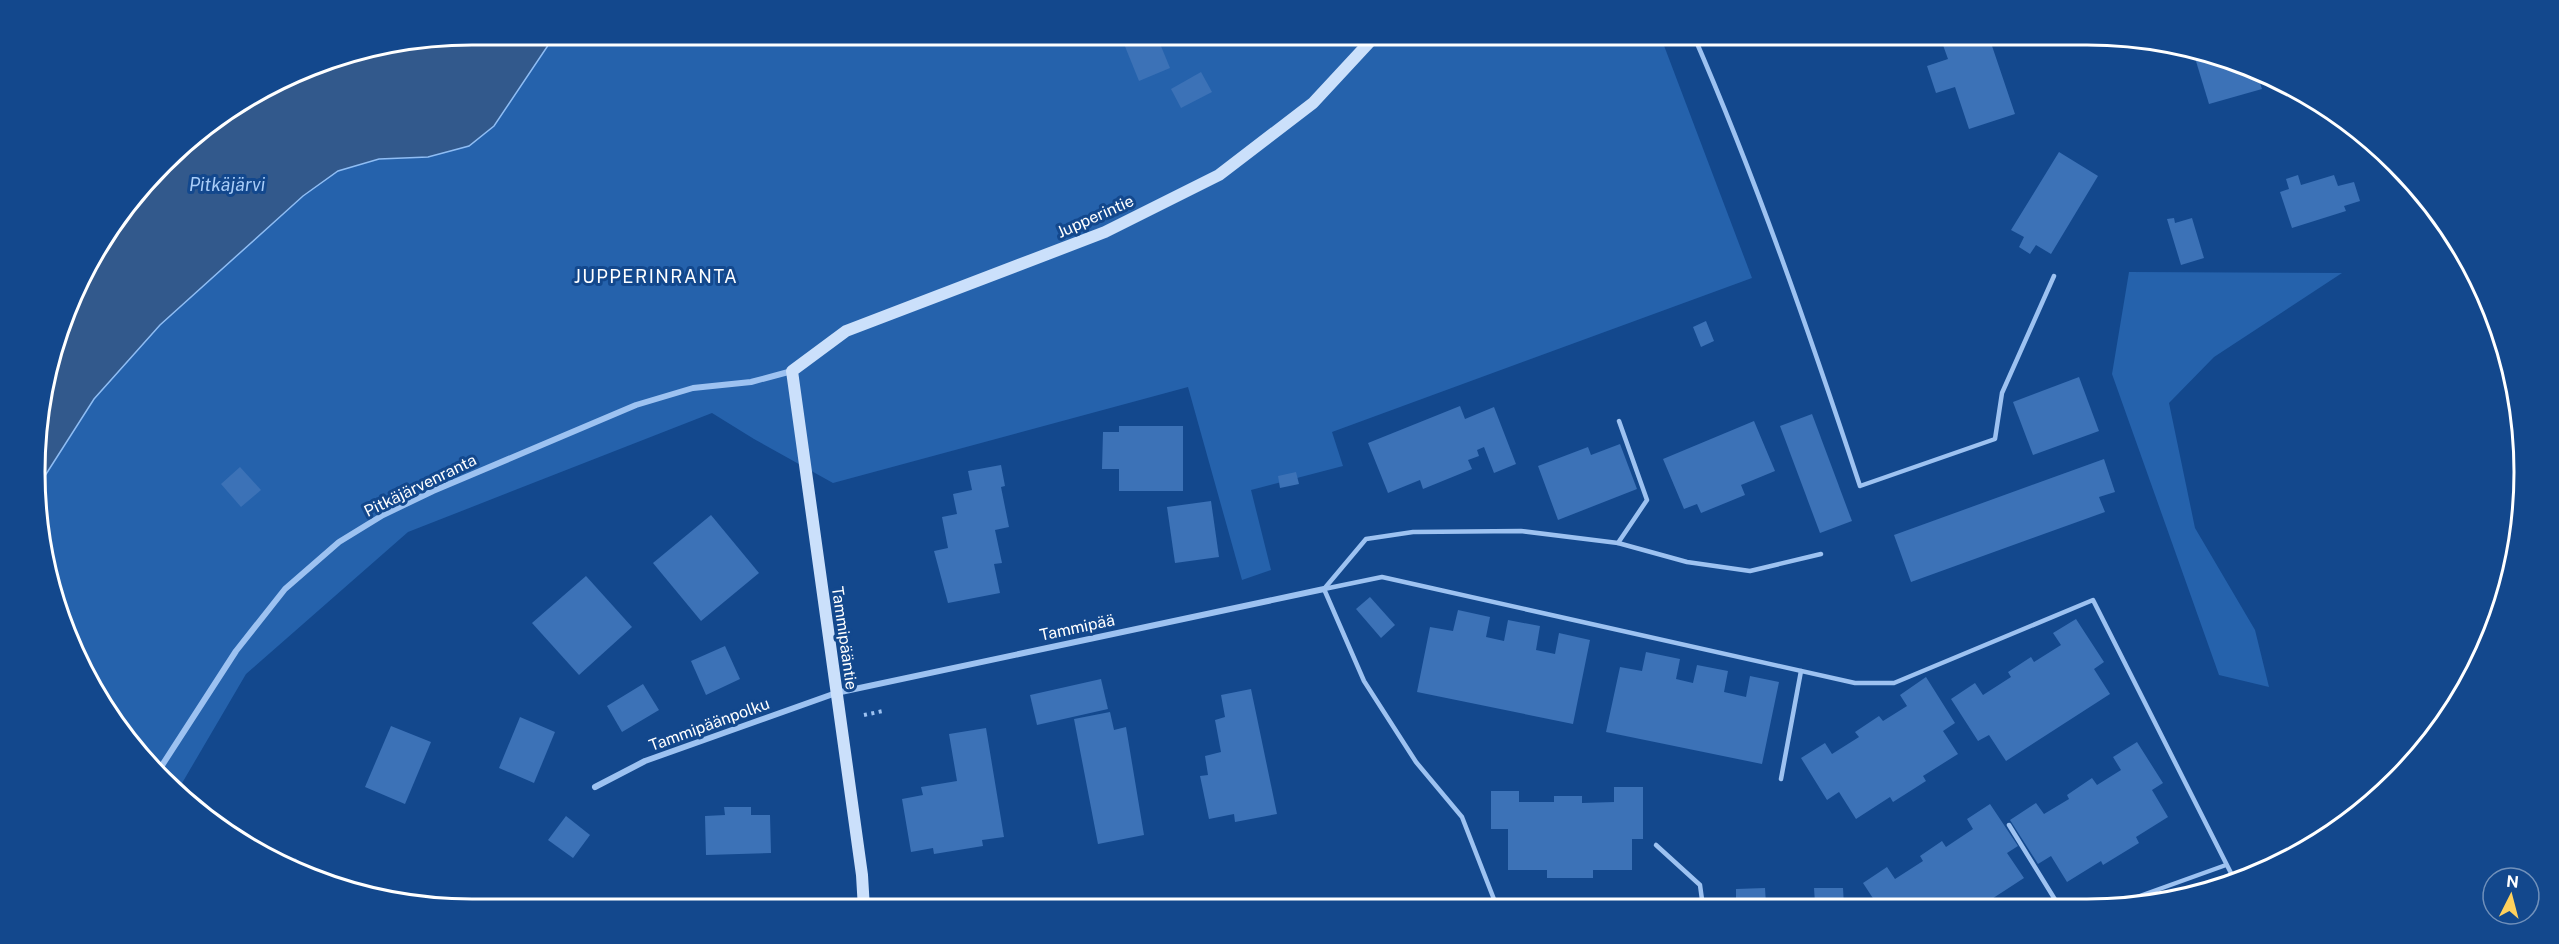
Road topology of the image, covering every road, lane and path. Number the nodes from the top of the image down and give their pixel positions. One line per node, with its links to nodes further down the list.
1 (1367, 45): 4 (street, Jupperintie)
2 (1698, 45): 3 (lane)
3 (2054, 276)
4 (792, 371): 10 (street, Tammipääntie); 11 (street, Pitkäjärvenranta)
5 (1619, 421): 6 (lane)
6 (1618, 543): 7 (lane); 8 (lane)
7 (1821, 554)
8 (1324, 589): 9 (lane); 10 (street, Tammipää); 20 (lane)
9 (1801, 671): 12 (lane); 16 (lane)
10 (836, 693): 13 (street, Tammipäänpolku); 19 (street, Tammipääntie)
11 (162, 766)
12 (1781, 779)
13 (595, 787)
14 (2010, 825): 22 (lane)
15 (1656, 846): 21 (lane)
16 (2226, 865): 17 (lane); 18 (lane)
17 (2231, 873)
18 (2142, 895)
19 (863, 899)
20 (1494, 899)
21 (1702, 899)
22 (2055, 899)

